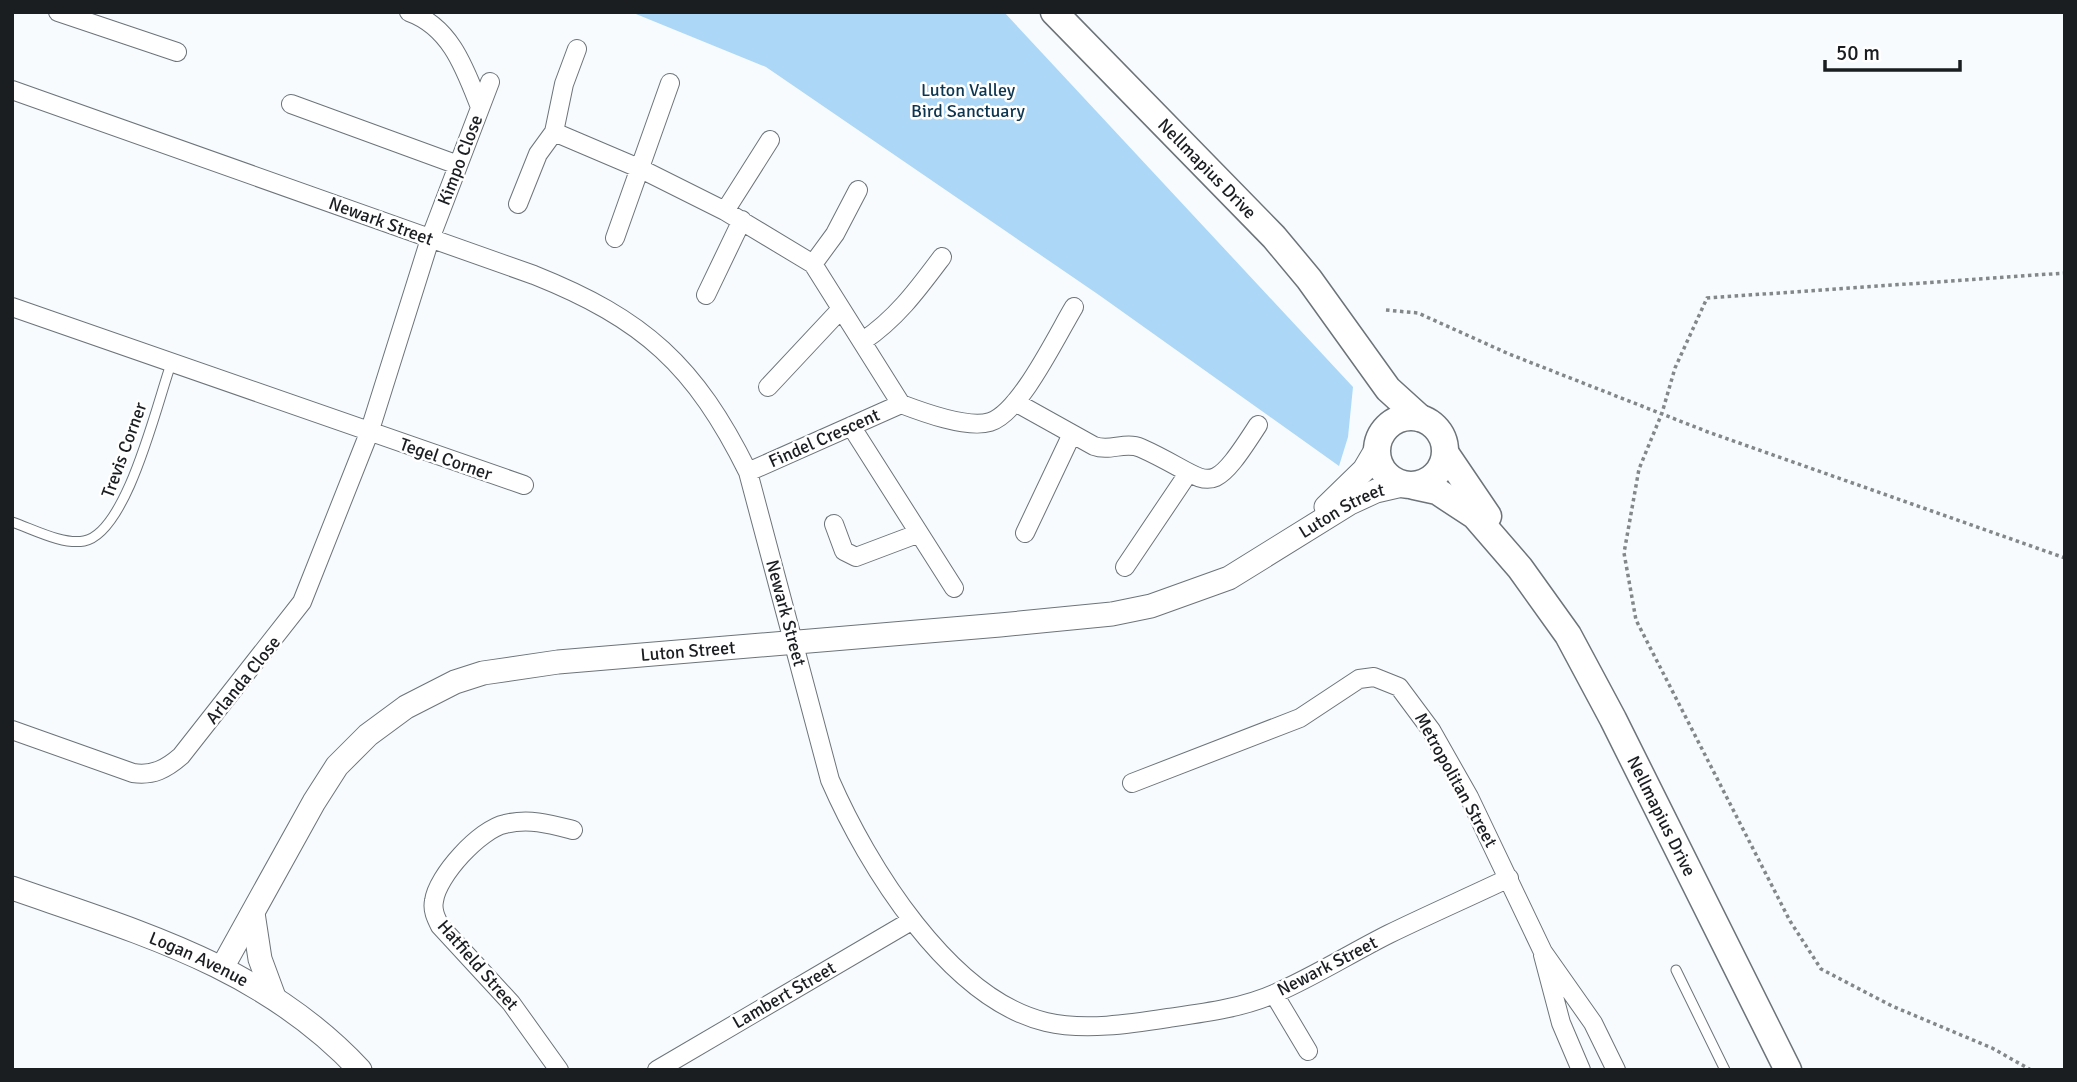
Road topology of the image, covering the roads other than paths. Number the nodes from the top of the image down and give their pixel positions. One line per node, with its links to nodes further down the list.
1 (58, 12): 5 (street)
2 (409, 12): 10 (street)
3 (1054, 12): 27 (main road, Nellmapius Drive)
4 (577, 49): 11 (street)
5 (177, 52)
6 (490, 82): 10 (street, Kimpo Close)
7 (670, 83): 14 (street)
8 (12, 90): 20 (street, Newark Street)
9 (291, 104): 13 (street)
10 (480, 107): 13 (street, Kimpo Close)
11 (554, 132): 14 (street); 16 (street)
12 (770, 140): 17 (street)
13 (458, 165): 20 (street, Kimpo Close)
14 (641, 169): 17 (street); 19 (street)
15 (859, 190): 22 (street)
16 (518, 204)
17 (725, 211): 18 (street)
18 (742, 220): 22 (street); 23 (street)
19 (615, 238)
20 (430, 239): 36 (street, Arlanda Close); 40 (street, Newark Street)
21 (942, 257): 28 (street)
22 (813, 264): 26 (street)
23 (706, 295)
24 (12, 307): 29 (street)
25 (1074, 307): 31 (street)
26 (841, 309): 28 (street); 30 (street)
27 (1350, 334): 33 (main road, Nellmapius Drive); 38 (main road, Nellmapius Drive)
28 (863, 341): 32 (street)
29 (171, 364): 36 (street); 44 (lane, Trevis Corner)
30 (768, 387)
31 (1015, 402): 32 (street); 37 (street)
32 (901, 404): 35 (street, Findel Crescent)
33 (1420, 418): 38 (main road); 39 (main road)
34 (1258, 425): 41 (street)
35 (850, 426): 40 (street, Findel Crescent); 47 (street)
36 (369, 433): 42 (street, Tegel Corner); 53 (street, Arlanda Close)
37 (1071, 436): 41 (street); 46 (street)
38 (1378, 442): 43 (main road); 48 (street, Luton Street)
39 (1446, 454): 43 (main road); 50 (main road, Nellmapius Drive)
40 (748, 472): 52 (street, Newark Street)
41 (1187, 475): 49 (street)
42 (524, 485)
43 (1408, 485): 48 (street, Luton Street); 50 (main road, Nellmapius Drive)
44 (12, 522)
45 (834, 524): 47 (street)
46 (1025, 533)
47 (917, 534): 51 (street)
48 (1284, 543): 52 (street, Luton Street)
49 (1125, 567)
50 (1520, 568): 72 (main road, Nellmapius Drive)
51 (954, 588)
52 (793, 643): 58 (street, Luton Street); 59 (street, Newark Street)
53 (12, 730)
54 (1132, 783): 56 (street, Metropolitan Street)
55 (573, 830): 67 (street, Hatfield Street)
56 (1509, 878): 60 (street, Metropolitan Street); 63 (street, Newark Street)
57 (12, 888): 61 (street, Logan Avenue)
58 (253, 913): 61 (street, Luton Street); 64 (street)
59 (911, 921): 63 (street, Newark Street); 68 (street, Lambert Street)
60 (1543, 951): 69 (street, Metropolitan Street); 70 (street, Metropolitan Street)
61 (223, 966): 64 (street, Logan Avenue)
62 (1676, 970): 71 (lane)
63 (1274, 994): 65 (street)
64 (274, 997): 66 (street, Logan Avenue)
65 (1308, 1051)
66 (360, 1070)
67 (559, 1070)
68 (657, 1070)
69 (1581, 1070)
70 (1616, 1070)
71 (1726, 1070)
72 (1788, 1070)

